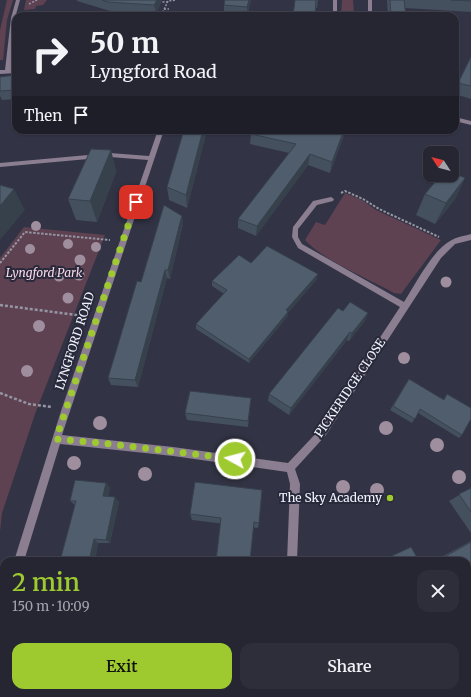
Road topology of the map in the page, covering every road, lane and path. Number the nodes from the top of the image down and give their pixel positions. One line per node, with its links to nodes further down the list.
1 (18, 0): 9 (street)
2 (176, 0): 6 (path)
3 (335, 0): 11 (street)
4 (370, 0): 12 (street)
5 (152, 1): 6 (path)
6 (167, 2): 7 (path)
7 (164, 9): 8 (path); 10 (path)
8 (169, 9)
9 (15, 12)
10 (163, 12)
11 (335, 12)
12 (370, 12)
13 (12, 29): 14 (street)
14 (8, 71): 15 (street); 16 (street)
15 (12, 71)
16 (0, 72)
17 (459, 120): 18 (street)
18 (471, 123)
19 (160, 134): 20 (street, LYNGFORD ROAD)
20 (151, 158): 21 (street); 24 (street, LYNGFORD ROAD)
21 (0, 164)
22 (331, 199): 25 (path); 28 (street)
23 (471, 237): 25 (street, PICKERIDGE CLOSE)
24 (123, 242): 26 (path); 29 (street, LYNGFORD ROAD)
25 (452, 243): 28 (street, PICKERIDGE CLOSE)
26 (0, 263)
27 (0, 305): 29 (path)
28 (405, 306): 33 (street, PICKERIDGE CLOSE)
29 (96, 318): 31 (street, LYNGFORD ROAD)
30 (0, 392): 31 (path)
31 (66, 408): 32 (street, LYNGFORD ROAD)
32 (56, 439): 33 (street); 34 (street, LYNGFORD ROAD)
33 (290, 468): 35 (street)
34 (20, 557)
35 (292, 557)

